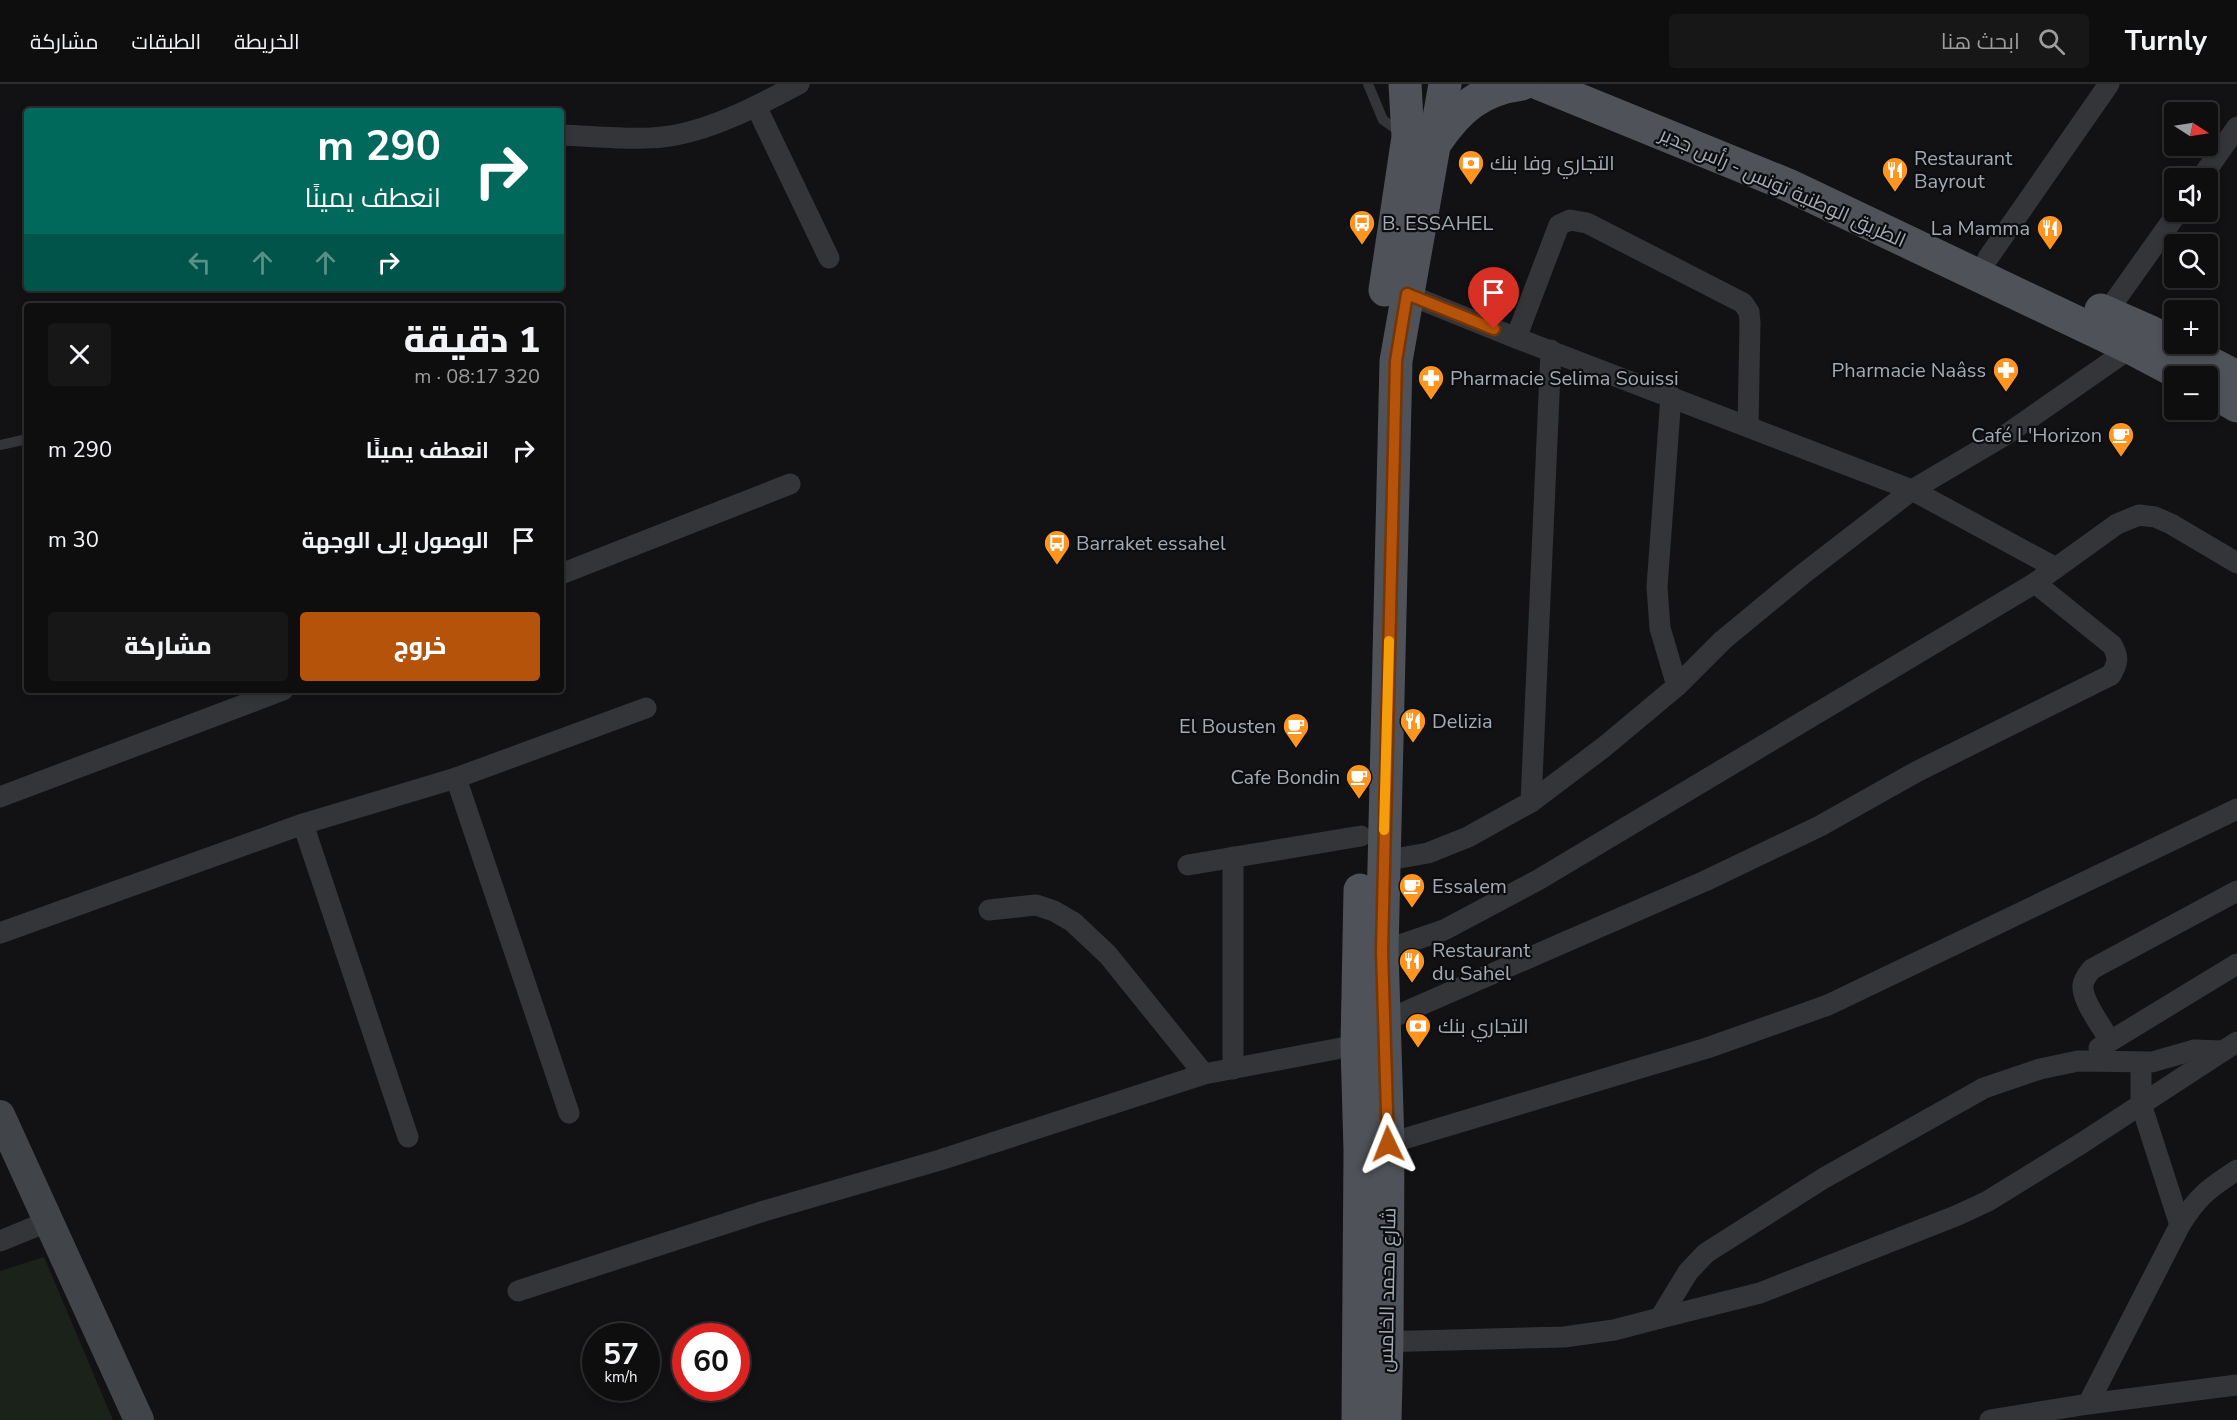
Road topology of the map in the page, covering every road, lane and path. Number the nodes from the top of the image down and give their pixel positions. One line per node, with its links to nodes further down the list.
1 (799, 84): 9 (street)
2 (1368, 84): 12 (lane)
3 (1405, 84): 12 (main road, شارع محمد الخامس)
4 (1445, 84): 12 (main road, شارع محمد الخامس)
5 (1522, 84): 12 (main road)
6 (1540, 84): 20 (main road, الطريق الوطنية تونس - رأس جدير)
7 (1597, 84): 16 (main road, الطريق الوطنية تونس - رأس جدير)
8 (2109, 84): 16 (street)
9 (756, 106): 11 (street); 15 (street)
10 (2237, 127): 13 (street)
11 (564, 135)
12 (1421, 142): 17 (main road, شارع محمد الخامس); 44 (main road, شارع محمد الخامس)
13 (2208, 168)
14 (2171, 222): 18 (street)
15 (829, 258)
16 (1988, 258): 18 (main road, الطريق الوطنية تونس - رأس جدير)
17 (1407, 294): 19 (street); 46 (main road, شارع محمد الخامس)
18 (2107, 312): 20 (main road, الطريق الوطنية تونس - رأس جدير)
19 (1516, 338): 21 (street); 27 (street)
20 (2141, 340): 22 (main road, الطريق الوطنية تونس - رأس جدير); 23 (main road, الطريق الوطنية تونس - رأس جدير); 31 (street)
21 (1551, 350): 25 (street); 41 (street)
22 (2172, 366)
23 (2237, 377)
24 (2218, 395): 26 (main road)
25 (1671, 396): 27 (street); 36 (street)
26 (2237, 406)
27 (1748, 426): 31 (street)
28 (24, 440): 29 (lane)
29 (0, 445)
30 (790, 484): 34 (street)
31 (1912, 490): 33 (street); 36 (street)
32 (2237, 563): 33 (street)
33 (2056, 568): 35 (street)
34 (564, 573)
35 (2035, 583): 51 (street); 53 (street)
36 (1677, 686): 41 (street)
37 (275, 693): 40 (street)
38 (646, 708): 39 (street)
39 (456, 778): 43 (street); 62 (street)
40 (0, 797)
41 (1531, 802): 46 (street)
42 (2237, 809): 65 (street)
43 (303, 824): 50 (street); 64 (street)
44 (1362, 836): 45 (street); 55 (main road, شارع محمد الخامس)
45 (1233, 857): 47 (street); 59 (street)
46 (1383, 861): 51 (main road, شارع محمد الخامس)
47 (1188, 865)
48 (2237, 891): 54 (street)
49 (989, 910): 60 (street)
50 (0, 933)
51 (1382, 951): 53 (main road, شارع محمد الخامس)
52 (2237, 964): 54 (street)
53 (1384, 1022): 65 (main road, شارع محمد الخامس)
54 (2110, 1041): 57 (street)
55 (1357, 1045): 59 (street); 65 (main road, شارع محمد الخامس)
56 (2230, 1046): 58 (street); 61 (street)
57 (2078, 1061): 58 (street); 71 (street)
58 (2141, 1063): 61 (street)
59 (1233, 1068): 60 (street)
60 (1204, 1074): 70 (street)
61 (2141, 1104): 68 (street); 71 (street)
62 (569, 1113)
63 (0, 1115): 67 (main road)
64 (408, 1137)
65 (1374, 1148): 72 (main road, شارع محمد الخامس)
66 (2237, 1170): 68 (street)
67 (49, 1221): 69 (street); 76 (main road)
68 (2180, 1225): 74 (street)
69 (0, 1241)
70 (518, 1291)
71 (1660, 1318): 72 (street)
72 (1374, 1342): 77 (main road, شارع محمد الخامس); 78 (main road, شارع محمد الخامس)
73 (2237, 1385): 74 (street)
74 (2088, 1404): 75 (street)
75 (2046, 1416): 79 (street)
76 (135, 1417)
77 (1358, 1420)
78 (1385, 1420)
79 (1990, 1420)

